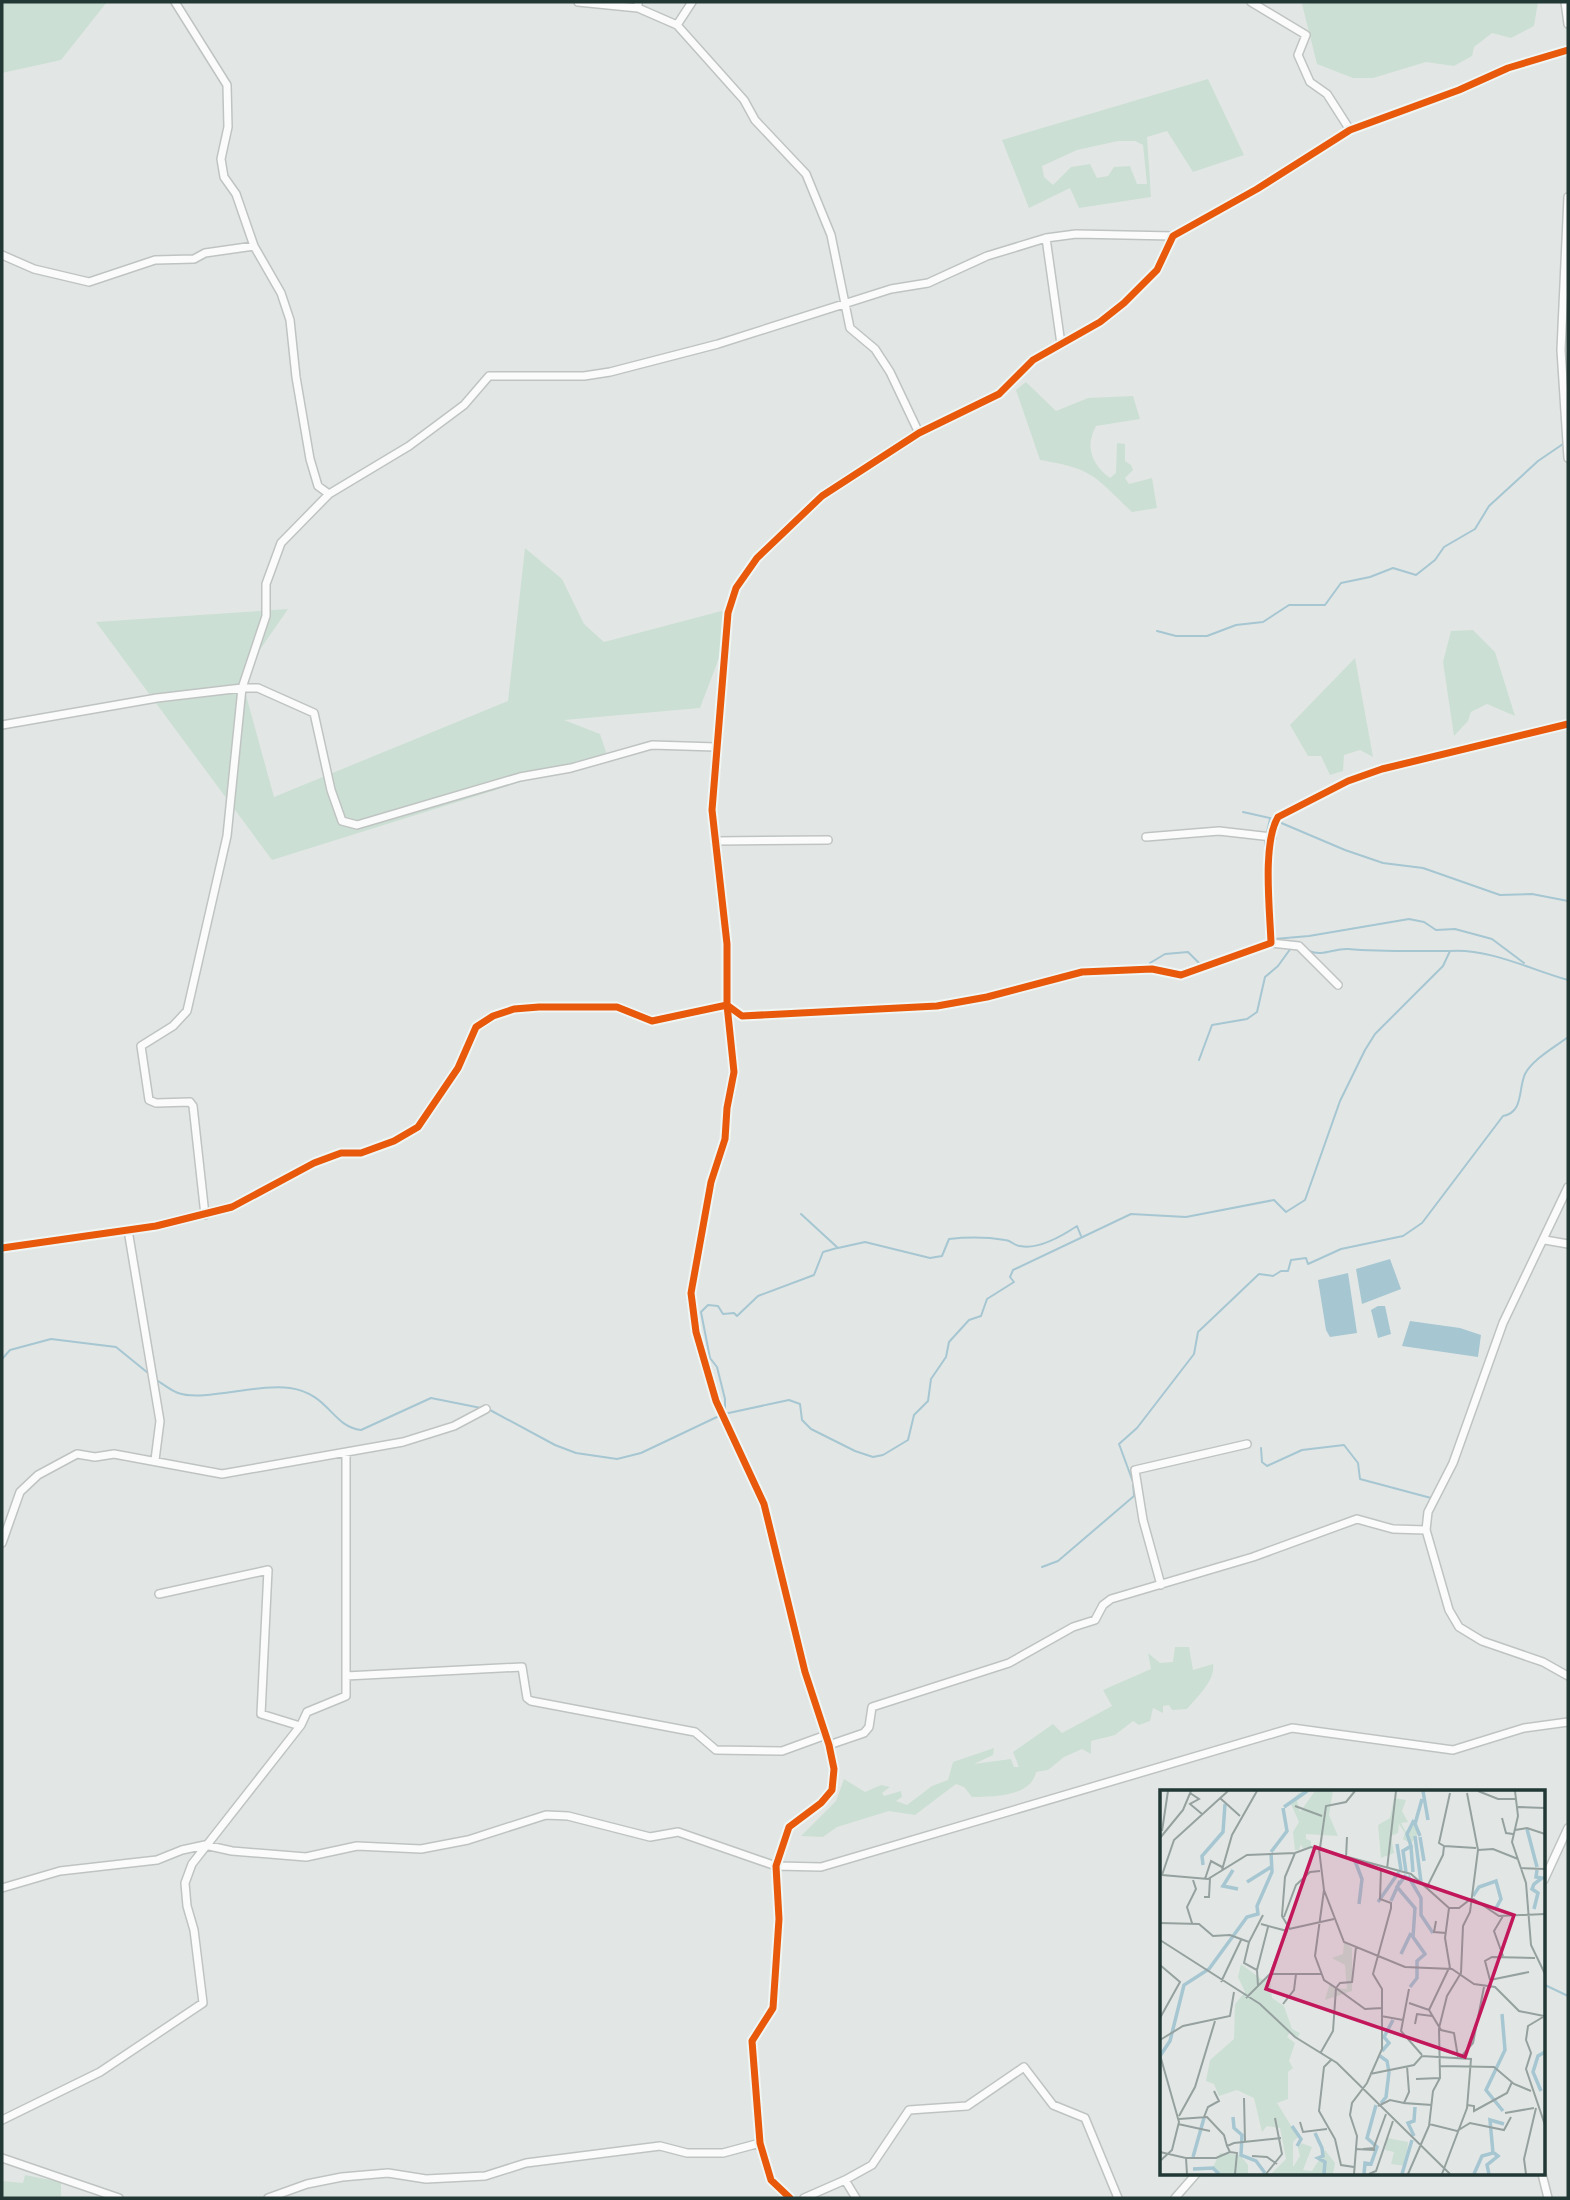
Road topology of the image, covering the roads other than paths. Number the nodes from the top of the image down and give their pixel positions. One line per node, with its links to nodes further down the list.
1 (175, 2): 14 (street)
2 (578, 2): 6 (street)
3 (692, 2): 8 (street)
4 (1251, 2): 10 (street)
5 (1565, 2): 7 (street)
6 (638, 5): 8 (street)
7 (1568, 24)
8 (677, 25): 17 (street)
9 (1568, 50): 10 (street)
10 (1350, 130): 12 (street)
11 (1568, 197): 16 (street)
12 (1173, 236): 13 (street); 18 (street)
13 (1046, 238): 17 (street); 18 (street)
14 (254, 246): 15 (street); 22 (street)
15 (2, 255)
16 (1567, 261): 19 (street)
17 (843, 304): 20 (street); 22 (street)
18 (1061, 344): 20 (street)
19 (1565, 350): 21 (street)
20 (919, 433): 26 (street)
21 (1568, 458)
22 (329, 494): 23 (street)
23 (242, 688): 24 (street); 26 (street); 35 (street)
24 (2, 724)
25 (1568, 724): 28 (street)
26 (716, 747): 29 (street)
27 (1146, 837): 28 (street)
28 (1272, 837): 31 (street)
29 (716, 841): 30 (street); 33 (street)
30 (828, 841)
31 (1271, 935): 32 (street); 33 (street)
32 (1338, 985)
33 (727, 1005): 35 (street); 52 (street)
34 (1568, 1187): 37 (street)
35 (205, 1214): 36 (street)
36 (128, 1230): 39 (street); 43 (street)
37 (1545, 1240): 38 (street); 44 (street)
38 (1568, 1244)
39 (2, 1248)
40 (486, 1409): 42 (street)
41 (1247, 1444): 46 (street)
42 (346, 1454): 43 (street); 48 (street)
43 (155, 1460): 45 (street)
44 (1426, 1530): 46 (street); 49 (street)
45 (2, 1543)
46 (1161, 1585): 53 (street)
47 (159, 1594): 51 (street)
48 (346, 1676): 51 (street); 52 (street)
49 (1568, 1676)
50 (1568, 1722): 56 (street)
51 (300, 1726): 55 (street)
52 (826, 1735): 53 (street)
53 (829, 1745): 56 (street)
54 (1568, 1828): 57 (street)
55 (205, 1844): 56 (street); 58 (street); 59 (street)
56 (776, 1866): 60 (street)
57 (1546, 1876)
58 (2, 1888)
59 (2, 2120)
60 (760, 2143): 66 (street); 67 (street)
61 (2, 2158): 65 (street)
62 (1194, 2176): 71 (street)
63 (1542, 2176): 72 (street)
64 (845, 2180): 68 (street); 69 (street); 70 (street)
65 (119, 2198)
66 (268, 2198)
67 (790, 2198)
68 (804, 2198)
69 (856, 2198)
70 (1118, 2198)
71 (1175, 2198)
72 (1548, 2198)

